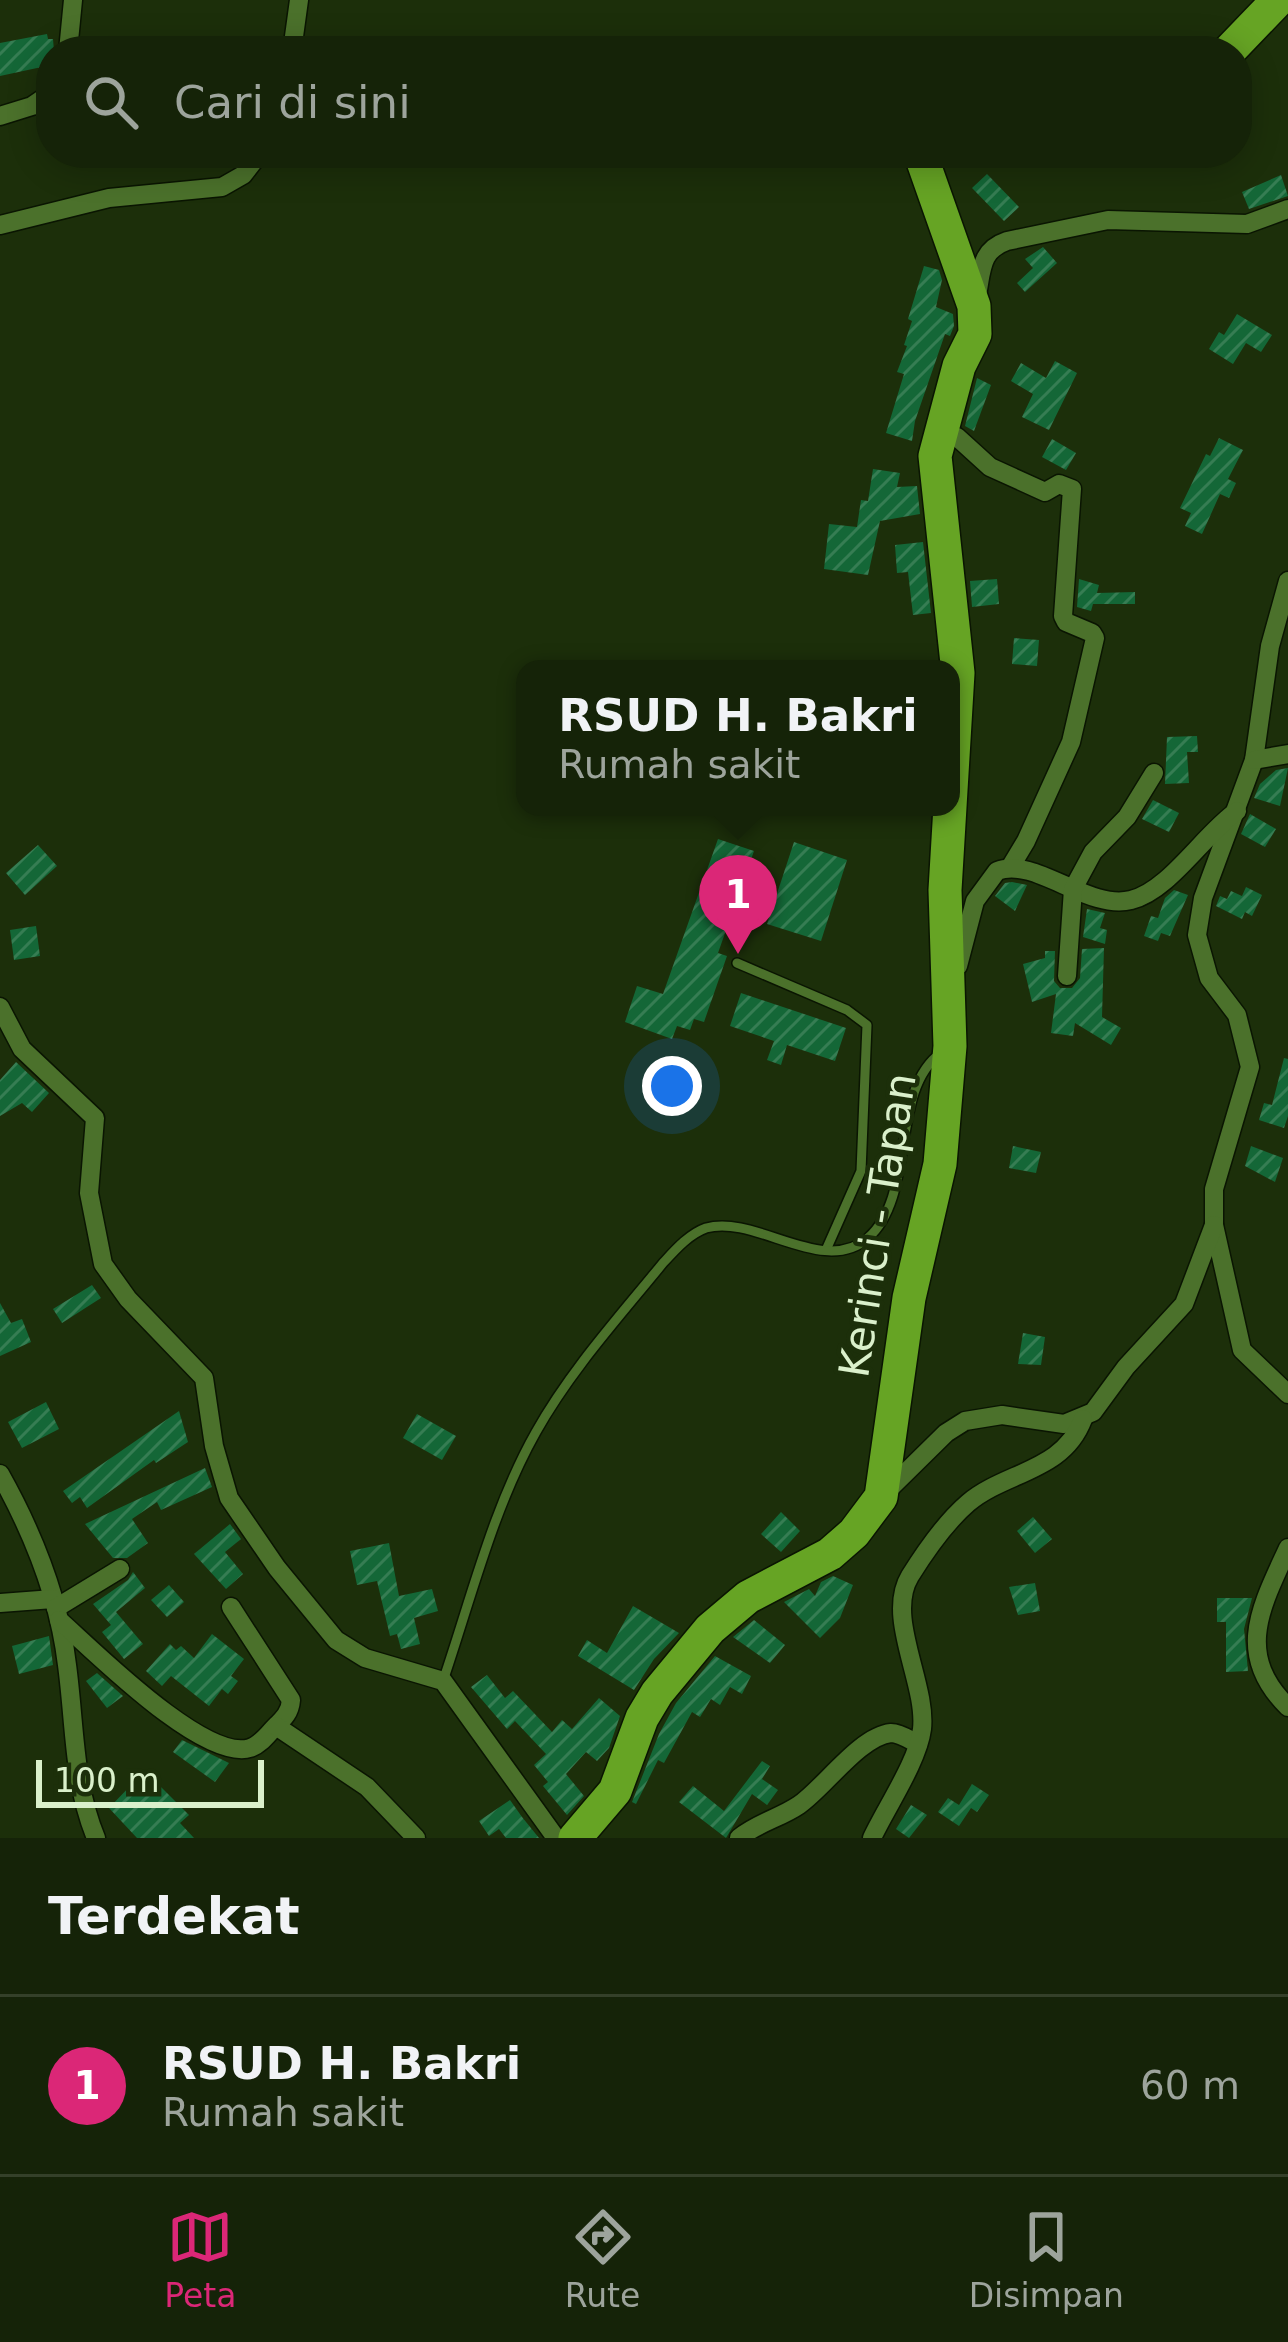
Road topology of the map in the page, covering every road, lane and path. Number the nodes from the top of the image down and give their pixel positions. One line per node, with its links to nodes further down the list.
1 (73, 0): 4 (street)
2 (299, 0): 5 (street)
3 (1278, 0): 6 (highway)
4 (69, 36)
5 (294, 36)
6 (1243, 36)
7 (36, 103): 8 (street)
8 (0, 116)
9 (248, 168): 12 (street)
10 (925, 168): 13 (highway)
11 (1288, 209): 13 (street)
12 (0, 225)
13 (974, 306): 14 (highway, Kerinci - Tapan)
14 (938, 435): 16 (highway, Kerinci - Tapan); 22 (street)
15 (1288, 581): 18 (street)
16 (954, 660)
17 (1288, 754): 18 (street)
18 (1254, 760): 20 (street)
19 (1154, 773): 23 (street)
20 (1237, 811): 23 (street); 29 (street)
21 (951, 816): 26 (highway, Kerinci - Tapan)
22 (1011, 866): 23 (street); 26 (street)
23 (1069, 888): 25 (street)
24 (736, 963): 30 (lane)
25 (1066, 976)
26 (947, 993): 28 (highway, Kerinci - Tapan)
27 (0, 1006): 40 (street)
28 (950, 1046): 30 (lane); 34 (highway, Kerinci - Tapan)
29 (1214, 1225): 31 (street); 32 (street)
30 (826, 1250): 40 (lane)
31 (1288, 1394)
32 (1083, 1419): 34 (street); 43 (street)
33 (0, 1474): 39 (street)
34 (881, 1497): 47 (highway)
35 (1288, 1548): 41 (street)
36 (120, 1568): 39 (street)
37 (0, 1603): 39 (street)
38 (232, 1607): 42 (street)
39 (56, 1609): 42 (street); 44 (street)
40 (443, 1682): 46 (street)
41 (1288, 1707)
42 (276, 1726): 45 (street)
43 (918, 1744): 48 (street); 49 (street)
44 (96, 1838)
45 (416, 1838)
46 (556, 1838)
47 (575, 1838)
48 (739, 1838)
49 (872, 1838)

